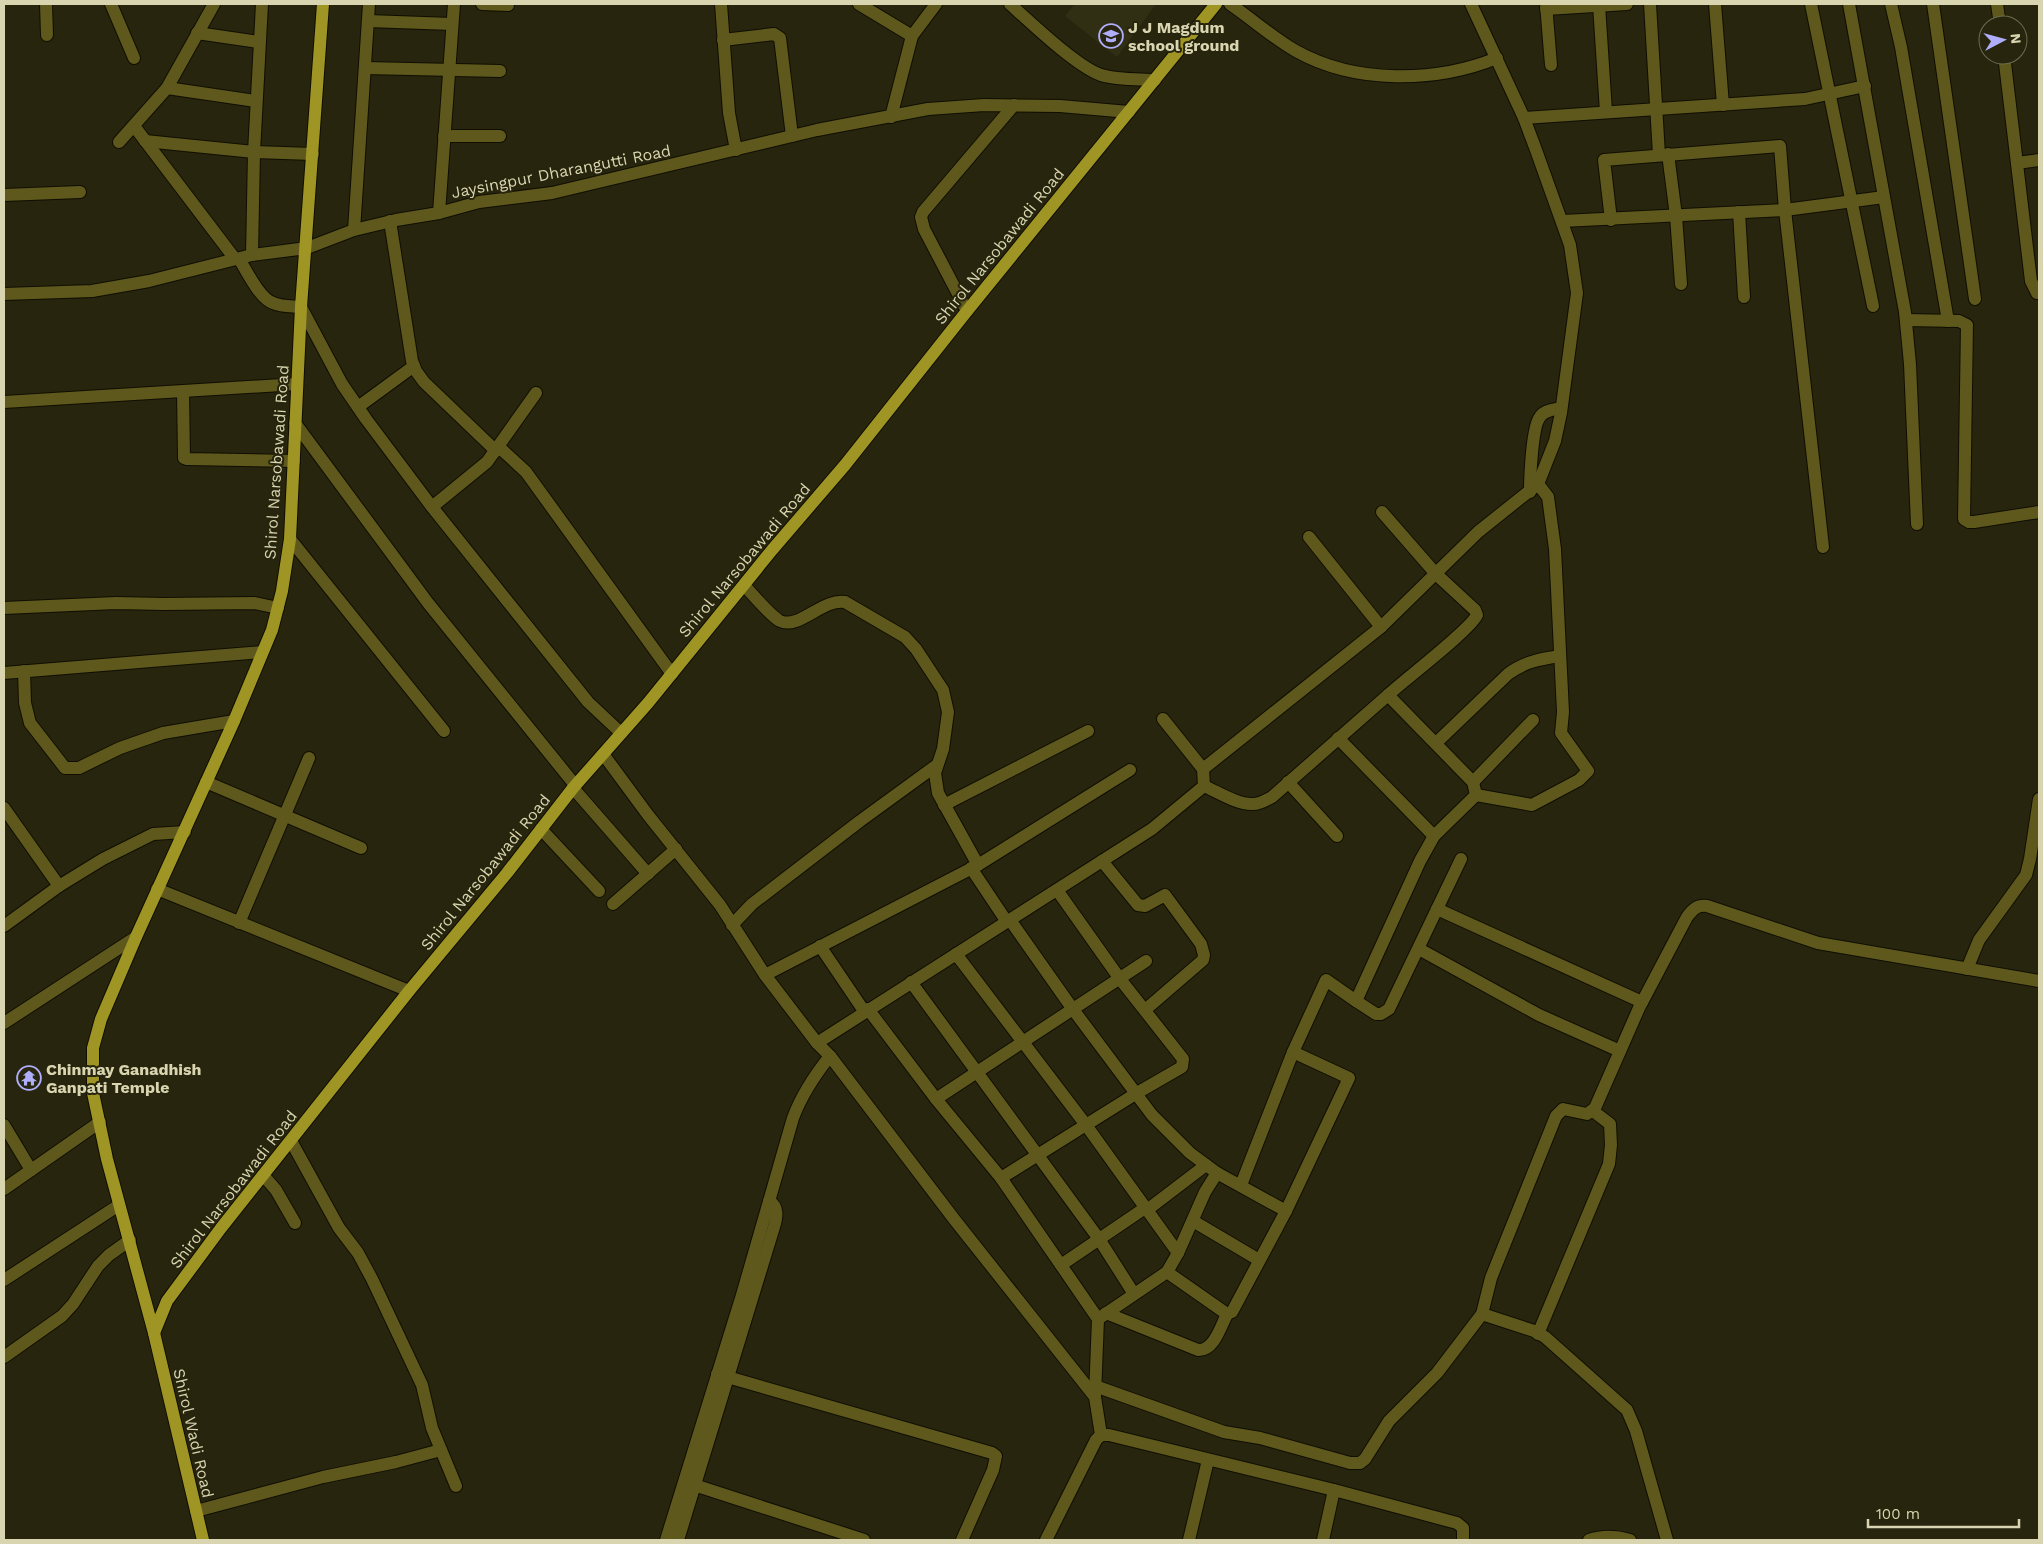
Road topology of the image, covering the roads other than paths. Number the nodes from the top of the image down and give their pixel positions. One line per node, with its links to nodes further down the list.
1 (46, 4): 29 (street)
2 (111, 4): 33 (street)
3 (214, 4): 28 (street)
4 (262, 4): 32 (street)
5 (323, 4): 60 (main road, Shirol Narsobawadi Road)
6 (370, 4): 26 (street)
7 (454, 4): 27 (street)
8 (482, 4): 24 (street)
9 (721, 4): 31 (street)
10 (859, 4): 30 (street)
11 (936, 4): 30 (street)
12 (1010, 4): 40 (street)
13 (1216, 4): 40 (main road, Shirol Narsobawadi Road)
14 (1230, 4): 34 (street)
15 (1471, 4): 34 (street)
16 (1627, 4): 23 (street)
17 (1650, 4): 47 (street)
18 (1715, 4): 46 (street)
19 (1811, 4): 43 (street)
20 (1849, 4): 41 (street)
21 (1891, 4): 88 (street)
22 (1933, 4): 83 (street)
23 (1599, 5): 25 (street); 49 (street)
24 (508, 6)
25 (1546, 6): 35 (street)
26 (368, 21): 27 (street); 37 (street)
27 (452, 24): 38 (street)
28 (197, 33): 32 (street); 42 (street)
29 (47, 35)
30 (912, 36): 50 (street)
31 (723, 40): 55 (street); 58 (street)
32 (258, 42): 44 (street)
33 (134, 58)
34 (1497, 58): 51 (street)
35 (1551, 65)
36 (2005, 65): 63 (street)
37 (365, 68): 38 (street); 75 (street)
38 (448, 71): 39 (street); 53 (street)
39 (500, 71)
40 (1155, 80): 48 (main road, Shirol Narsobawadi Road)
41 (1866, 86): 43 (street); 66 (street)
42 (167, 88): 44 (street); 52 (street)
43 (1831, 93): 46 (street); 67 (street)
44 (256, 101): 59 (street)
45 (1014, 105): 48 (street, Jaysingpur Dharangutti Road); 50 (street, Jaysingpur Dharangutti Road); 86 (street)
46 (1723, 105): 47 (street)
47 (1657, 109): 49 (street); 61 (street)
48 (1129, 112): 86 (main road, Shirol Narsobawadi Road)
49 (1606, 112): 51 (street)
50 (891, 117): 55 (street, Jaysingpur Dharangutti Road)
51 (1524, 118): 73 (street)
52 (134, 126): 56 (street); 57 (street)
53 (444, 136): 54 (street); 70 (street)
54 (500, 136)
55 (792, 136): 58 (street, Jaysingpur Dharangutti Road)
56 (145, 141): 59 (street); 78 (street)
57 (119, 142)
58 (736, 150): 70 (street, Jaysingpur Dharangutti Road)
59 (254, 152): 60 (street); 77 (street)
60 (313, 154): 76 (main road, Shirol Narsobawadi Road)
61 (1664, 155): 68 (street); 71 (street); 72 (street)
62 (2039, 160): 63 (street)
63 (2017, 162): 80 (street)
64 (80, 192): 65 (street)
65 (4, 195)
66 (1884, 198): 67 (street); 87 (street)
67 (1853, 202): 68 (street); 84 (street)
68 (1785, 210): 69 (street); 106 (street)
69 (1739, 212): 71 (street); 82 (street)
70 (439, 213): 74 (street, Jaysingpur Dharangutti Road)
71 (1676, 216): 72 (street); 79 (street)
72 (1611, 220): 73 (street)
73 (1562, 221): 95 (street)
74 (390, 222): 75 (street, Jaysingpur Dharangutti Road); 89 (street)
75 (354, 230): 76 (street, Jaysingpur Dharangutti Road)
76 (307, 248): 77 (street, Jaysingpur Dharangutti Road); 85 (main road, Shirol Narsobawadi Road)
77 (252, 255): 78 (street, Jaysingpur Dharangutti Road)
78 (237, 259): 81 (street, Jaysingpur Dharangutti Road); 85 (street)
79 (1681, 284)
80 (2039, 292)
81 (4, 294)
82 (1744, 297)
83 (1975, 299)
84 (1873, 306)
85 (301, 307): 90 (main road, Shirol Narsobawadi Road); 94 (street)
86 (967, 310): 108 (main road, Shirol Narsobawadi Road)
87 (1906, 320): 88 (street); 103 (street)
88 (1948, 321): 102 (street)
89 (414, 366): 94 (street); 97 (street)
90 (297, 384): 91 (street); 96 (main road, Shirol Narsobawadi Road)
91 (183, 391): 93 (street); 98 (street)
92 (536, 393): 97 (street)
93 (4, 402)
94 (358, 407): 100 (street)
95 (1561, 408): 99 (street); 99 (street)
96 (295, 423): 98 (main road, Shirol Narsobawadi Road); 134 (street)
97 (498, 449): 100 (street); 116 (street)
98 (294, 461): 105 (main road, Shirol Narsobawadi Road)
99 (1534, 488): 107 (street); 113 (street)
100 (432, 507): 123 (street)
101 (1382, 512): 107 (street)
102 (2039, 512)
103 (1917, 524)
104 (1309, 538): 111 (street)
105 (290, 539): 110 (main road, Shirol Narsobawadi Road); 121 (street)
106 (1822, 547)
107 (1436, 574): 111 (street); 117 (street)
108 (744, 585): 116 (main road, Shirol Narsobawadi Road); 128 (street)
109 (4, 608): 110 (street)
110 (278, 608): 112 (main road, Shirol Narsobawadi Road)
111 (1381, 627): 130 (street)
112 (262, 652): 114 (street); 120 (main road, Shirol Narsobawadi Road)
113 (1560, 656): 125 (street); 136 (street)
114 (24, 671): 115 (street); 120 (street)
115 (4, 673)
116 (672, 674): 123 (main road, Shirol Narsobawadi Road)
117 (1388, 695): 124 (street); 125 (street)
118 (1163, 719): 130 (street)
119 (1532, 720): 133 (street)
120 (234, 721): 131 (main road, Shirol Narsobawadi Road)
121 (444, 731)
122 (1088, 732): 138 (street)
123 (621, 733): 126 (main road, Shirol Narsobawadi Road)
124 (1338, 738): 132 (street); 144 (street)
125 (1436, 743): 133 (street)
126 (603, 754): 134 (main road, Shirol Narsobawadi Road); 146 (street)
127 (309, 758): 140 (street)
128 (937, 766): 138 (street); 159 (street)
129 (1130, 770): 149 (street)
130 (1203, 770): 135 (street)
131 (206, 782): 140 (street); 142 (main road, Shirol Narsobawadi Road)
132 (1288, 782): 135 (street); 143 (street)
133 (1474, 782): 136 (street)
134 (574, 786): 141 (main road, Shirol Narsobawadi Road); 150 (street)
135 (1204, 786): 148 (street)
136 (1476, 796): 144 (street)
137 (2039, 799): 166 (street)
138 (944, 805): 149 (street)
139 (4, 808): 151 (street)
140 (285, 815): 145 (street); 158 (street)
141 (541, 829): 154 (street); 171 (main road, Shirol Narsobawadi Road)
142 (185, 832): 151 (street); 152 (main road, Shirol Narsobawadi Road)
143 (1337, 836)
144 (1434, 836): 172 (street)
145 (361, 848)
146 (676, 849): 150 (street); 159 (street)
147 (1461, 859): 156 (street)
148 (1102, 861): 153 (street); 176 (street)
149 (975, 866): 157 (street); 162 (street)
150 (648, 874): 155 (street)
151 (59, 886): 160 (street)
152 (157, 889): 158 (street); 161 (main road, Shirol Narsobawadi Road)
153 (1056, 890): 157 (street); 168 (street)
154 (599, 891)
155 (613, 904)
156 (1437, 909): 163 (street); 173 (street)
157 (1009, 921): 164 (street); 174 (street)
158 (239, 923): 171 (street)
159 (732, 925): 167 (street)
160 (4, 926)
161 (136, 937): 177 (street); 187 (main road, Shirol Narsobawadi Road)
162 (820, 946): 167 (street); 175 (street)
163 (1419, 949): 172 (street); 180 (street)
164 (956, 954): 170 (street); 178 (street)
165 (1146, 961): 168 (street)
166 (1967, 969): 169 (street); 173 (street)
167 (765, 975): 179 (street)
168 (1120, 979): 174 (street); 176 (street)
169 (2039, 981)
170 (911, 982): 175 (street); 183 (street)
171 (409, 991): 190 (main road, Shirol Narsobawadi Road)
172 (1356, 1001): 181 (street)
173 (1642, 1002): 180 (street)
174 (1072, 1008): 178 (street); 184 (street)
175 (866, 1010): 179 (street); 185 (street)
176 (1145, 1010): 184 (street)
177 (4, 1024)
178 (1022, 1042): 183 (street); 189 (street)
179 (817, 1043): 182 (street)
180 (1620, 1051): 186 (street)
181 (1294, 1052): 197 (street); 201 (street)
182 (830, 1056): 218 (street); 219 (street)
183 (976, 1072): 185 (street); 191 (street)
184 (1137, 1093): 189 (street); 192 (street)
185 (936, 1099): 196 (street)
186 (1593, 1111): 213 (street); 216 (street)
187 (100, 1122): 193 (street); 199 (main road, Shirol Narsobawadi Road)
188 (4, 1125): 193 (street)
189 (1086, 1125): 191 (street); 200 (street)
190 (291, 1141): 195 (main road, Shirol Narsobawadi Road); 221 (street)
191 (1038, 1156): 196 (street); 204 (street)
192 (1206, 1165): 194 (street); 200 (street)
193 (31, 1170): 198 (street)
194 (1217, 1173): 197 (street); 202 (street)
195 (263, 1175): 203 (street); 215 (main road, Shirol Narsobawadi Road)
196 (1001, 1178): 208 (street)
197 (1241, 1185): 201 (street)
198 (4, 1189)
199 (119, 1205): 205 (main road, Shirol Narsobawadi Road); 210 (street)
200 (1146, 1209): 204 (street); 206 (street)
201 (1286, 1211): 207 (street)
202 (1193, 1221): 206 (street); 207 (street)
203 (295, 1223)
204 (1099, 1239): 208 (street); 211 (street)
205 (130, 1240): 215 (main road, Shirol Narsobawadi Road); 217 (street)
206 (1178, 1253): 209 (street)
207 (1259, 1260): 212 (street)
208 (1061, 1265): 214 (street)
209 (1168, 1272): 211 (street); 212 (street)
210 (4, 1280)
211 (1134, 1294): 214 (street)
212 (1227, 1314): 214 (street)
213 (1482, 1314): 216 (street); 219 (street)
214 (1102, 1316): 219 (street)
215 (154, 1333): 226 (main road, Shirol Wadi Road)
216 (1538, 1334): 238 (street)
217 (4, 1357)
218 (723, 1376): 223 (street); 231 (street)
219 (1095, 1392): 220 (street)
220 (1101, 1436): 222 (street); 232 (street)
221 (440, 1450): 224 (street); 226 (street)
222 (1208, 1460): 225 (street); 233 (street)
223 (690, 1483): 228 (street); 229 (street); 230 (street)
224 (456, 1486)
225 (1334, 1490): 234 (street); 235 (street)
226 (196, 1511): 227 (main road, Shirol Wadi Road)
227 (203, 1540)
228 (666, 1540)
229 (678, 1540)
230 (864, 1540)
231 (962, 1540)
232 (1046, 1540)
233 (1189, 1540)
234 (1323, 1540)
235 (1463, 1540)
236 (1589, 1540): 237 (street)
237 (1630, 1540)
238 (1667, 1540)

